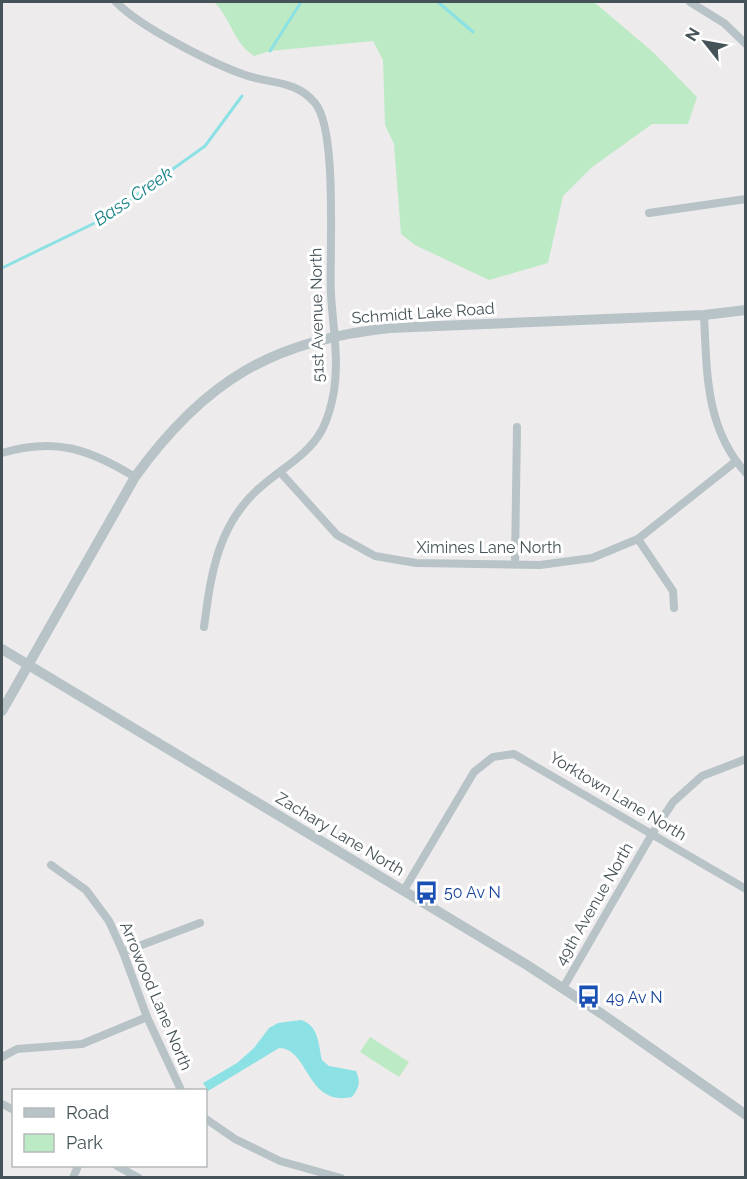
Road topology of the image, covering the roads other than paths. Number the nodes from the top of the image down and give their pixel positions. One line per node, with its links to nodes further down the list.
1 (116, 2): 8 (street, 51st Avenue North)
2 (690, 2): 3 (street)
3 (746, 44)
4 (746, 199): 5 (street)
5 (649, 213)
6 (746, 310): 7 (street, Schmidt Lake Road)
7 (704, 315): 8 (street, Schmidt Lake Road); 11 (street)
8 (335, 336): 12 (street, 51st Avenue North); 14 (street, Schmidt Lake Road)
9 (517, 427): 16 (street)
10 (2, 453): 14 (street)
11 (735, 462): 13 (street); 15 (street, Ximines Lane North)
12 (281, 473): 16 (street, Ximines Lane North); 18 (street, 51st Avenue North)
13 (746, 473)
14 (135, 477): 20 (street, Schmidt Lake Road)
15 (638, 539): 16 (street, Ximines Lane North); 17 (street)
16 (515, 563)
17 (674, 608)
18 (204, 627)
19 (2, 649): 20 (street, Zachary Lane North)
20 (29, 666): 21 (street, Schmidt Lake Road); 26 (street, Zachary Lane North)
21 (2, 711)
22 (746, 759): 23 (street, 49th Avenue North)
23 (652, 834): 25 (street, Yorktown Lane North); 26 (street, Yorktown Lane North); 29 (street, 49th Avenue North)
24 (51, 865): 28 (street, Arrowood Lane North)
25 (746, 889)
26 (404, 890): 29 (street, Zachary Lane North)
27 (200, 923): 28 (street)
28 (123, 952): 30 (street, Arrowood Lane North)
29 (563, 988): 33 (street, Zachary Lane North)
30 (147, 1017): 31 (street); 32 (street, Arrowood Lane North)
31 (2, 1057)
32 (181, 1089)
33 (746, 1115)
34 (207, 1120): 37 (street)
35 (119, 1167): 36 (street)
36 (139, 1178)
37 (341, 1178)

